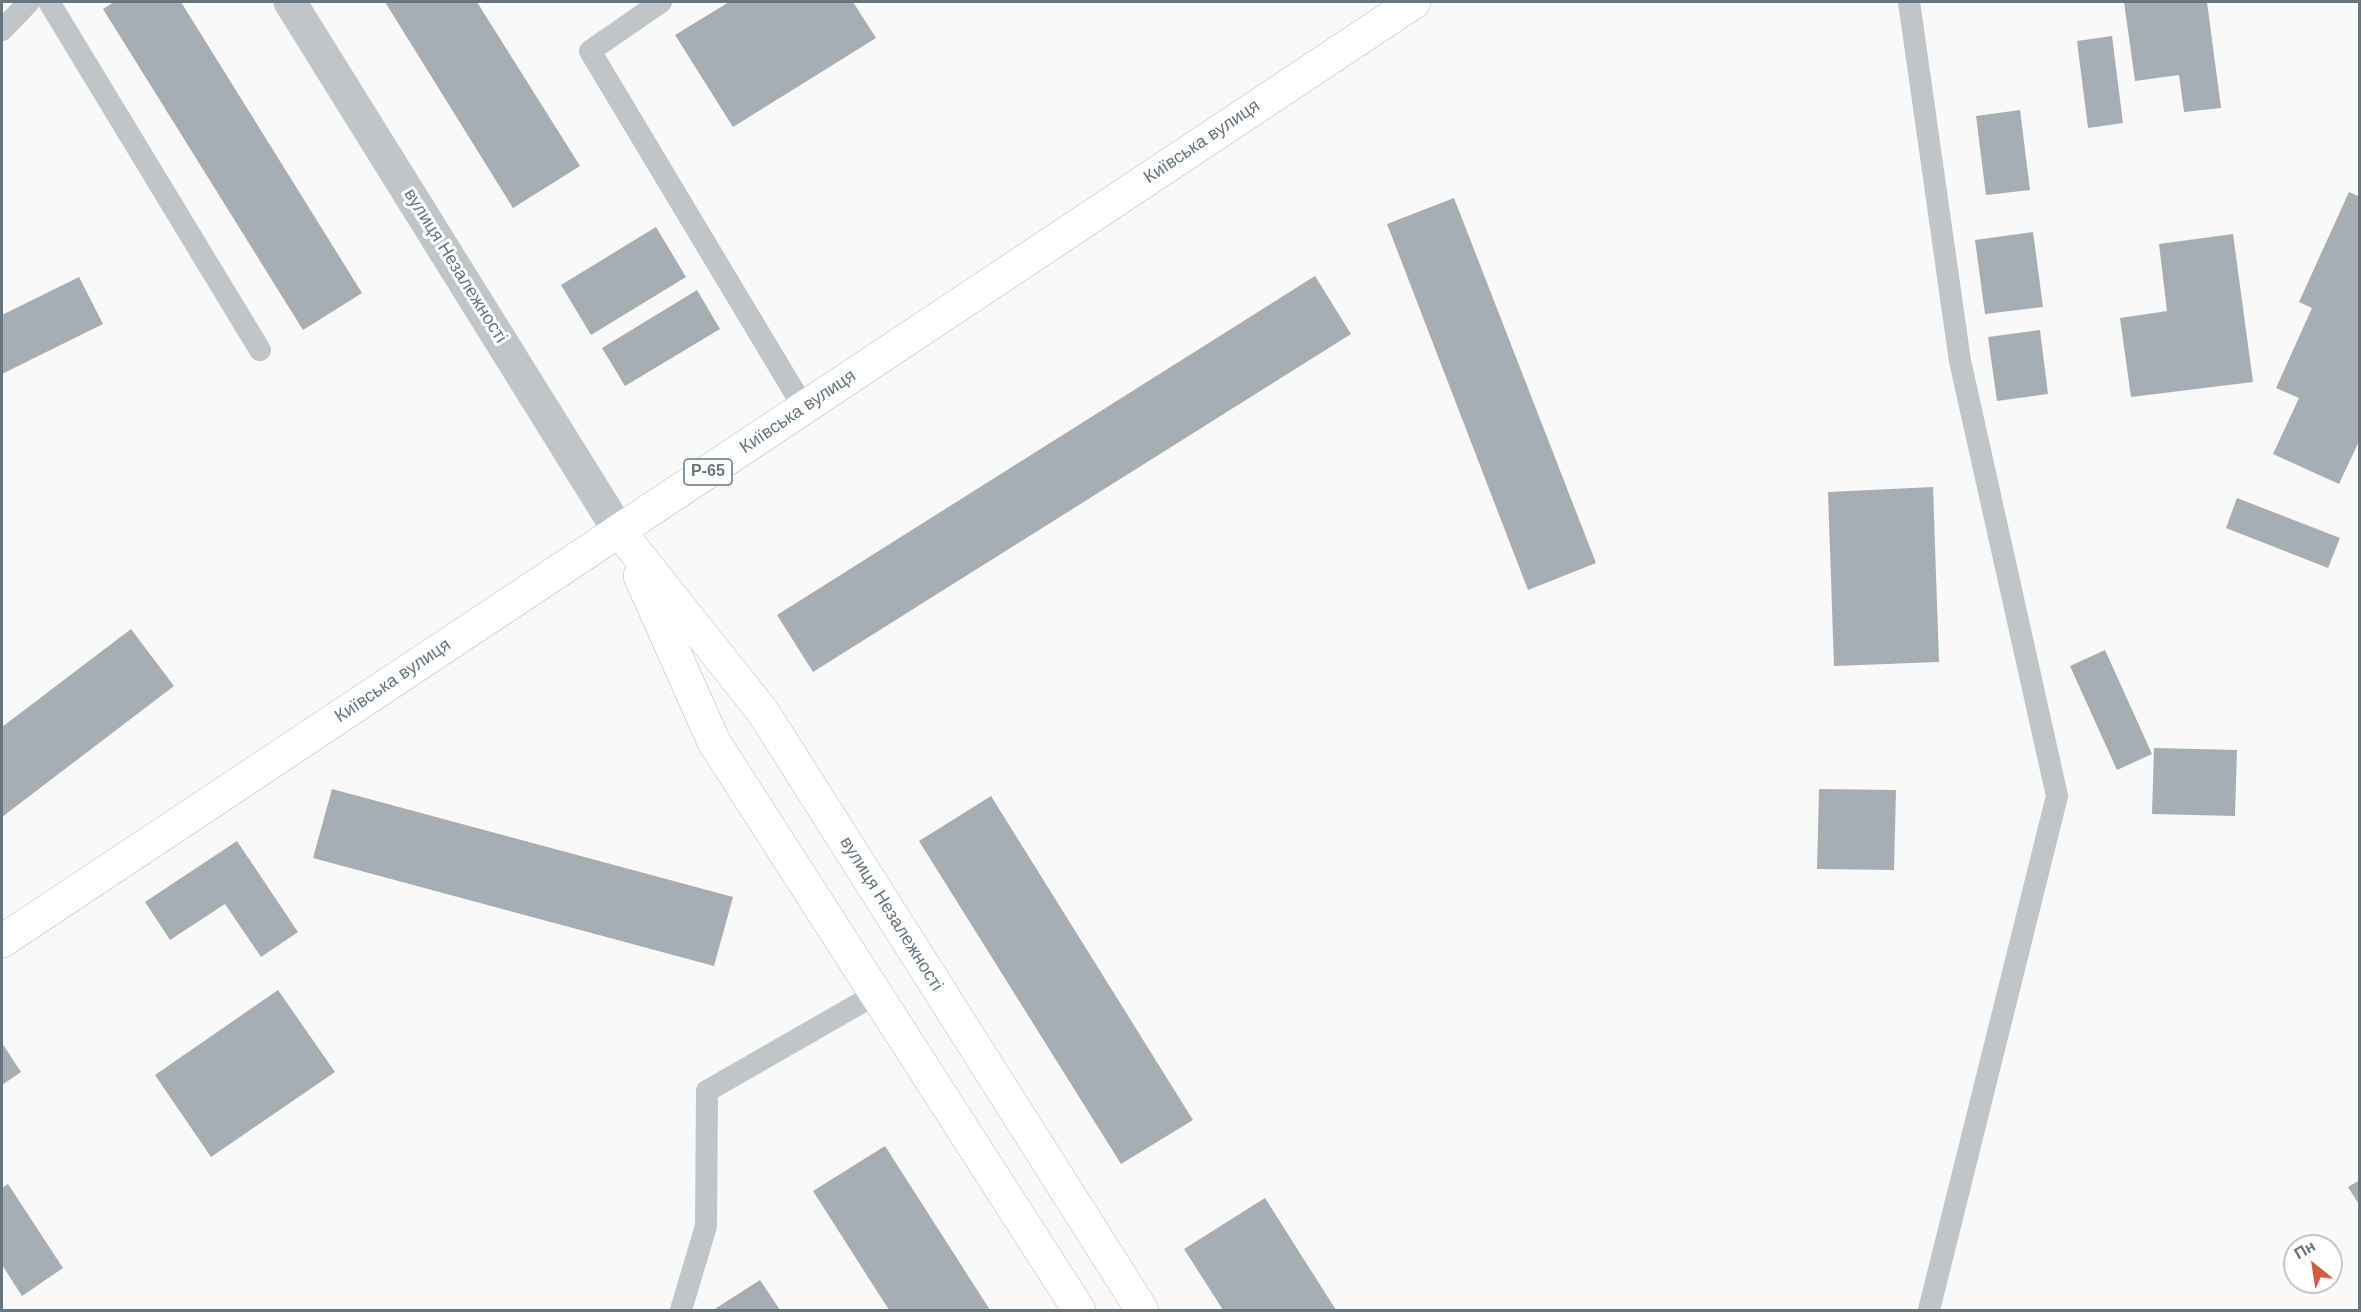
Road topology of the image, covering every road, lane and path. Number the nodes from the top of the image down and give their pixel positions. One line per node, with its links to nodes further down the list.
1 (29, 2): 7 (lane)
2 (49, 2): 8 (lane)
3 (290, 2): 10 (street, вулиця Незалежності)
4 (661, 2): 9 (lane)
5 (1414, 2): 9 (street, Київська вулиця / Р-65)
6 (1909, 2): 16 (lane)
7 (2, 30)
8 (260, 350)
9 (804, 408): 10 (street, Київська вулиця / Р-65)
10 (619, 531): 11 (street, Київська вулиця / Р-65); 12 (street, вулиця Незалежності); 15 (street, вулиця Незалежності)
11 (2, 941)
12 (876, 994): 13 (lane); 14 (street, вулиця Незалежності)
13 (681, 1311)
14 (1079, 1311)
15 (1143, 1311)
16 (1929, 1311)

